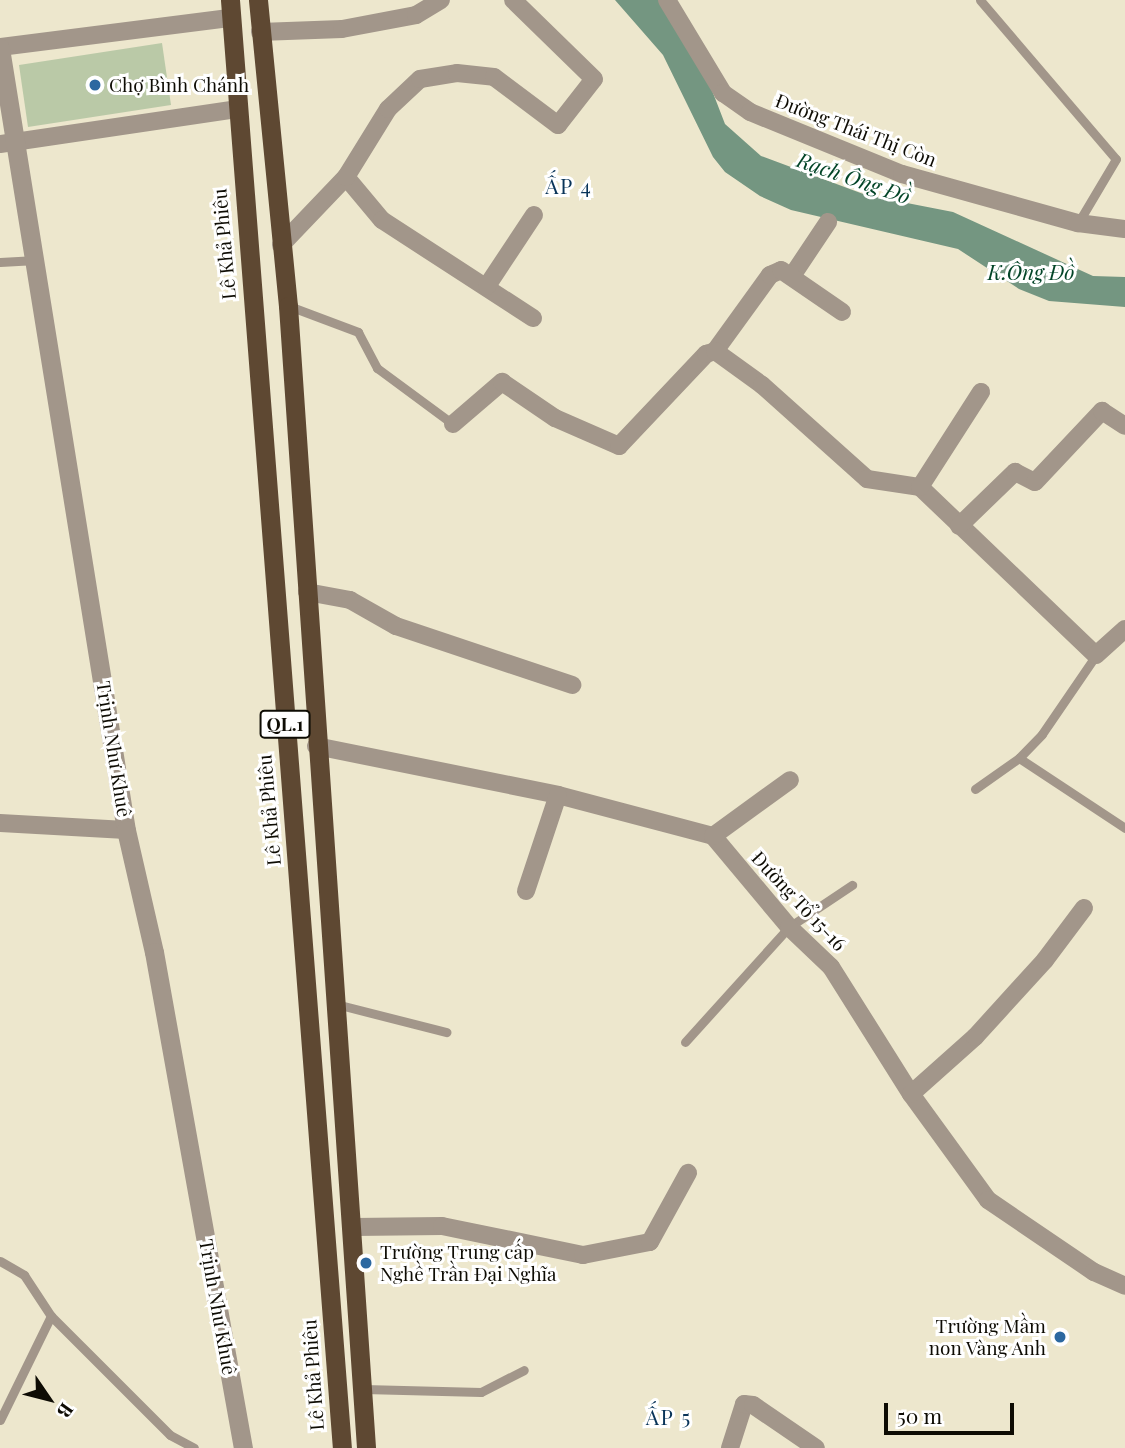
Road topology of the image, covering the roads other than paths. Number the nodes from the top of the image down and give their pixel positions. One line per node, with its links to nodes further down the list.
1 (258, 0): 7 (highway, QL.1)
2 (441, 0): 7 (street)
3 (513, 0): 13 (street)
4 (667, 0): 16 (street, Đường Thái Thị Còn)
5 (980, 0): 12 (lane)
6 (230, 9): 8 (street); 9 (highway, Lê Khả Phiêu / QL.1)
7 (260, 32): 18 (highway, QL.1)
8 (0, 47): 10 (street, Trịnh Như Khuê)
9 (236, 109): 10 (street); 64 (highway, Lê Khả Phiêu / QL.1)
10 (8, 143): 19 (street, Trịnh Như Khuê)
11 (1125, 154): 12 (lane)
12 (1117, 163): 16 (lane)
13 (346, 177): 18 (street); 22 (street)
14 (534, 215): 22 (street)
15 (828, 222): 21 (street)
16 (1078, 223): 17 (street, Đường Thái Thị Còn)
17 (1125, 229)
18 (281, 245): 23 (highway, QL.1)
19 (36, 260): 20 (lane); 43 (street, Trịnh Như Khuê)
20 (0, 262)
21 (792, 276): 24 (street); 26 (street)
22 (487, 286): 25 (street)
23 (288, 306): 28 (lane); 32 (highway, QL.1)
24 (842, 312)
25 (533, 318)
26 (715, 351): 28 (street); 30 (street)
27 (981, 392): 30 (street)
28 (453, 424)
29 (1125, 426): 31 (street)
30 (920, 487): 31 (street)
31 (959, 526): 34 (street)
32 (307, 592): 35 (street); 36 (highway, QL.1)
33 (1125, 629): 34 (street)
34 (1096, 655): 37 (lane)
35 (572, 685)
36 (316, 746): 40 (street); 49 (highway, QL.1)
37 (1019, 758): 39 (lane); 42 (lane)
38 (790, 780): 44 (street)
39 (975, 789)
40 (558, 795): 44 (street); 46 (street)
41 (0, 823): 43 (street)
42 (1125, 828)
43 (126, 830): 63 (street, Trịnh Như Khuê)
44 (713, 836): 48 (street, Đường Tổ 15-16)
45 (852, 886): 48 (lane)
46 (526, 891)
47 (1084, 908): 52 (street)
48 (789, 927): 51 (lane); 52 (street, Đường Tổ 15-16)
49 (334, 1004): 50 (lane); 54 (highway, QL.1)
50 (446, 1032)
51 (685, 1042)
52 (911, 1094): 56 (street, Đường Tổ 15-16)
53 (688, 1173): 54 (street)
54 (354, 1227): 59 (highway, QL.1)
55 (0, 1261): 57 (lane)
56 (1125, 1286)
57 (51, 1316): 60 (lane); 62 (lane)
58 (524, 1370): 59 (lane)
59 (364, 1389): 61 (highway, QL.1)
60 (0, 1420)
61 (370, 1447)
62 (194, 1448)
63 (243, 1448)
64 (342, 1448)
65 (730, 1448): 66 (street)
66 (816, 1448)

